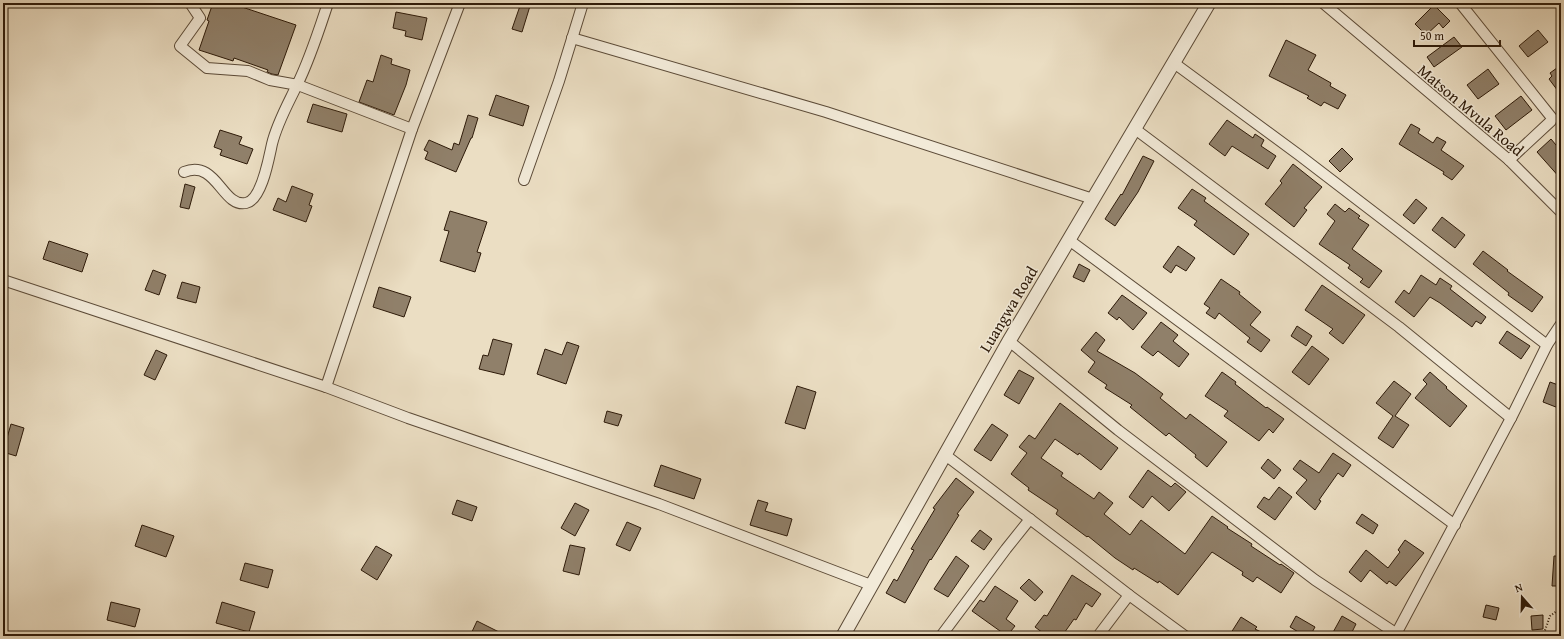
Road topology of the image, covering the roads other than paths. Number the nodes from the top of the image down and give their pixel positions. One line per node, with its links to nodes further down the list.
1 (192, 3): 10 (street)
2 (328, 3): 10 (street)
3 (460, 3): 11 (street)
4 (583, 3): 8 (street)
5 (1209, 3): 9 (street, Luangwa Road)
6 (1323, 3): 13 (street, Matson Mvula Road)
7 (1460, 3): 13 (street)
8 (572, 38): 15 (street); 16 (street)
9 (1174, 63): 12 (street, Luangwa Road); 22 (street)
10 (298, 85): 11 (street); 14 (street)
11 (412, 129): 23 (street)
12 (1135, 129): 16 (street, Luangwa Road); 24 (street)
13 (1509, 160): 17 (street, Matson Mvula Road)
14 (184, 172)
15 (524, 180)
16 (1094, 199): 18 (street, Luangwa Road)
17 (1561, 212)
18 (1069, 240): 21 (street, Luangwa Road); 27 (street)
19 (3, 280): 23 (street)
20 (1561, 324): 22 (street)
21 (1009, 341): 25 (street, Luangwa Road); 30 (street)
22 (1548, 345): 24 (street)
23 (326, 387): 28 (street)
24 (1511, 418): 27 (street)
25 (944, 454): 26 (street); 28 (street, Luangwa Road)
26 (1030, 519): 29 (street); 32 (street)
27 (1455, 525): 30 (street)
28 (871, 585): 31 (street, Luangwa Road)
29 (1129, 596): 33 (street); 34 (street)
30 (1396, 635)
31 (843, 636)
32 (941, 636)
33 (1098, 636)
34 (1185, 636)

